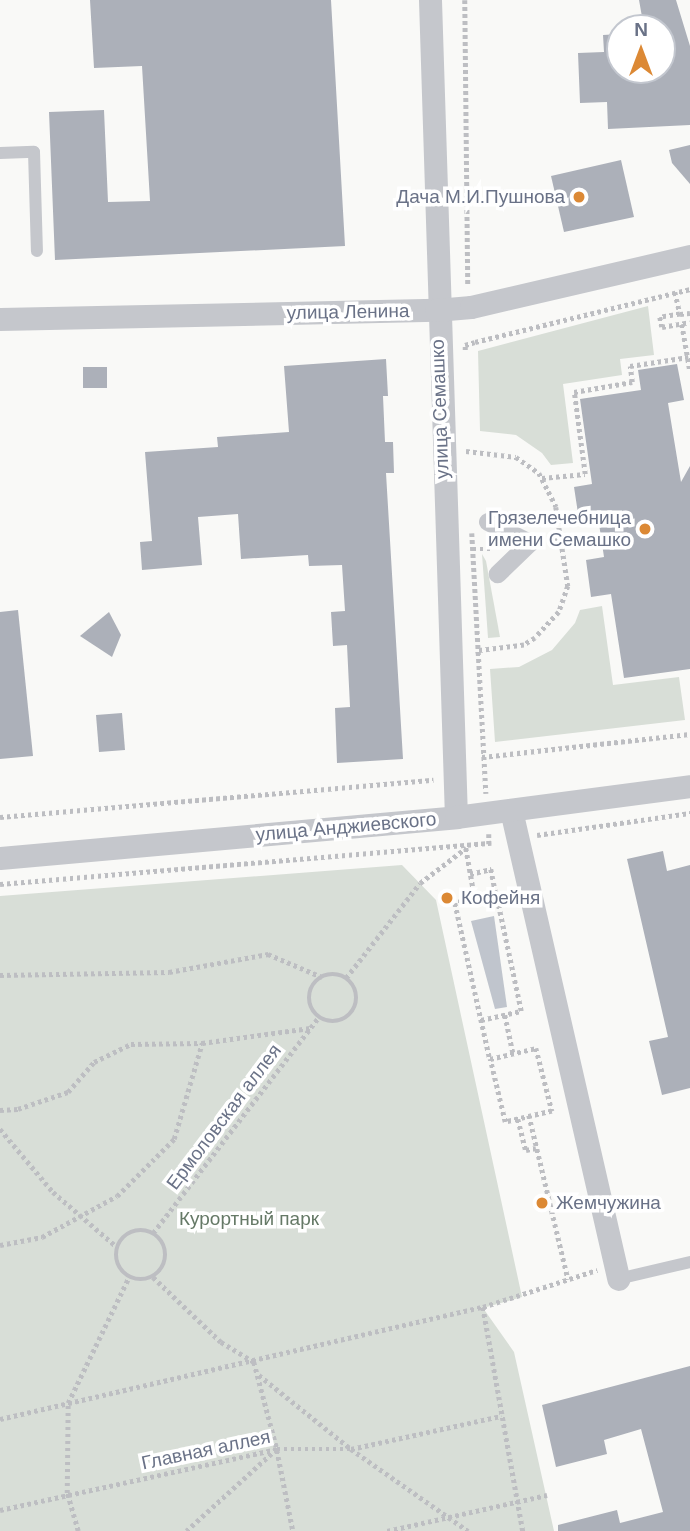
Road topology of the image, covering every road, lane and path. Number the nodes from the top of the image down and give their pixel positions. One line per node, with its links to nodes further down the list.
1 (430, 0): 9 (street, улица Семашко)
2 (465, 0): 8 (path)
3 (0, 153): 4 (lane)
4 (37, 251)
5 (690, 256): 8 (street, улица Ленина)
6 (690, 289): 7 (path)
7 (675, 292): 11 (path); 15 (path)
8 (471, 307): 9 (street, улица Ленина); 15 (path)
9 (436, 310): 12 (street, улица Ленина); 30 (street, улица Семашко)
10 (690, 313): 11 (path)
11 (680, 314): 14 (path)
12 (0, 319)
13 (690, 322): 14 (path)
14 (682, 324): 16 (path)
15 (475, 342): 17 (path)
16 (688, 357): 18 (path); 21 (path)
17 (465, 358)
18 (690, 371)
19 (467, 438): 20 (path)
20 (468, 463)
21 (542, 478)
22 (480, 523): 25 (path); 27 (street)
23 (601, 537): 24 (path)
24 (562, 539)
25 (473, 549): 26 (path); 29 (path)
26 (493, 549)
27 (498, 574)
28 (690, 734): 29 (path)
29 (483, 757): 30 (path); 33 (path)
30 (454, 760): 35 (path); 36 (street, улица Семашко)
31 (690, 786): 32 (street, улица Анджиевского)
32 (511, 810): 33 (street, улица Анджиевского); 37 (street)
33 (487, 813): 36 (street, улица Анджиевского); 38 (path)
34 (690, 813): 37 (path)
35 (0, 817)
36 (456, 817): 40 (street, улица Анджиевского)
37 (518, 839): 38 (path); 67 (street)
38 (489, 844): 39 (path)
39 (466, 848): 41 (path); 42 (path); 47 (path)
40 (0, 858)
41 (470, 874): 43 (path); 44 (path)
42 (0, 884)
43 (496, 894): 44 (path); 48 (path)
44 (475, 899): 50 (path)
45 (0, 975): 46 (path)
46 (322, 977): 47 (path); 49 (path)
47 (346, 978): 49 (path)
48 (505, 1015): 50 (path); 53 (path)
49 (318, 1018): 51 (path, Ермоловская аллея)
50 (481, 1020): 54 (path)
51 (310, 1027): 52 (path); 61 (path, Ермоловская аллея)
52 (202, 1043): 55 (path); 60 (path)
53 (513, 1052): 54 (path); 56 (path)
54 (490, 1059): 57 (path)
55 (0, 1110)
56 (529, 1115): 57 (path); 59 (path)
57 (518, 1119): 59 (path)
58 (0, 1129): 60 (path)
59 (536, 1148): 68 (path)
60 (81, 1216): 62 (path); 63 (path)
61 (153, 1233): 63 (path); 66 (path)
62 (0, 1245)
63 (117, 1247): 65 (path)
64 (690, 1262): 67 (lane)
65 (129, 1277): 66 (path); 71 (path)
66 (153, 1277): 69 (path)
67 (618, 1279)
68 (483, 1307): 69 (path); 72 (path)
69 (254, 1362): 70 (path); 71 (path)
70 (258, 1373): 74 (path); 75 (path)
71 (68, 1403): 73 (path); 76 (path)
72 (501, 1416): 75 (path, Главная аллея); 78 (path)
73 (0, 1419)
74 (277, 1449): 75 (path, Главная аллея); 76 (path, Главная аллея); 82 (path); 83 (path)
75 (351, 1449): 80 (path)
76 (67, 1493): 79 (path, Главная аллея); 81 (path)
77 (547, 1494): 78 (path)
78 (517, 1500): 80 (path); 86 (path)
79 (0, 1510)
80 (448, 1516): 84 (path); 85 (path)
81 (78, 1531)
82 (187, 1531)
83 (293, 1531)
84 (387, 1531)
85 (468, 1531)
86 (523, 1531)

